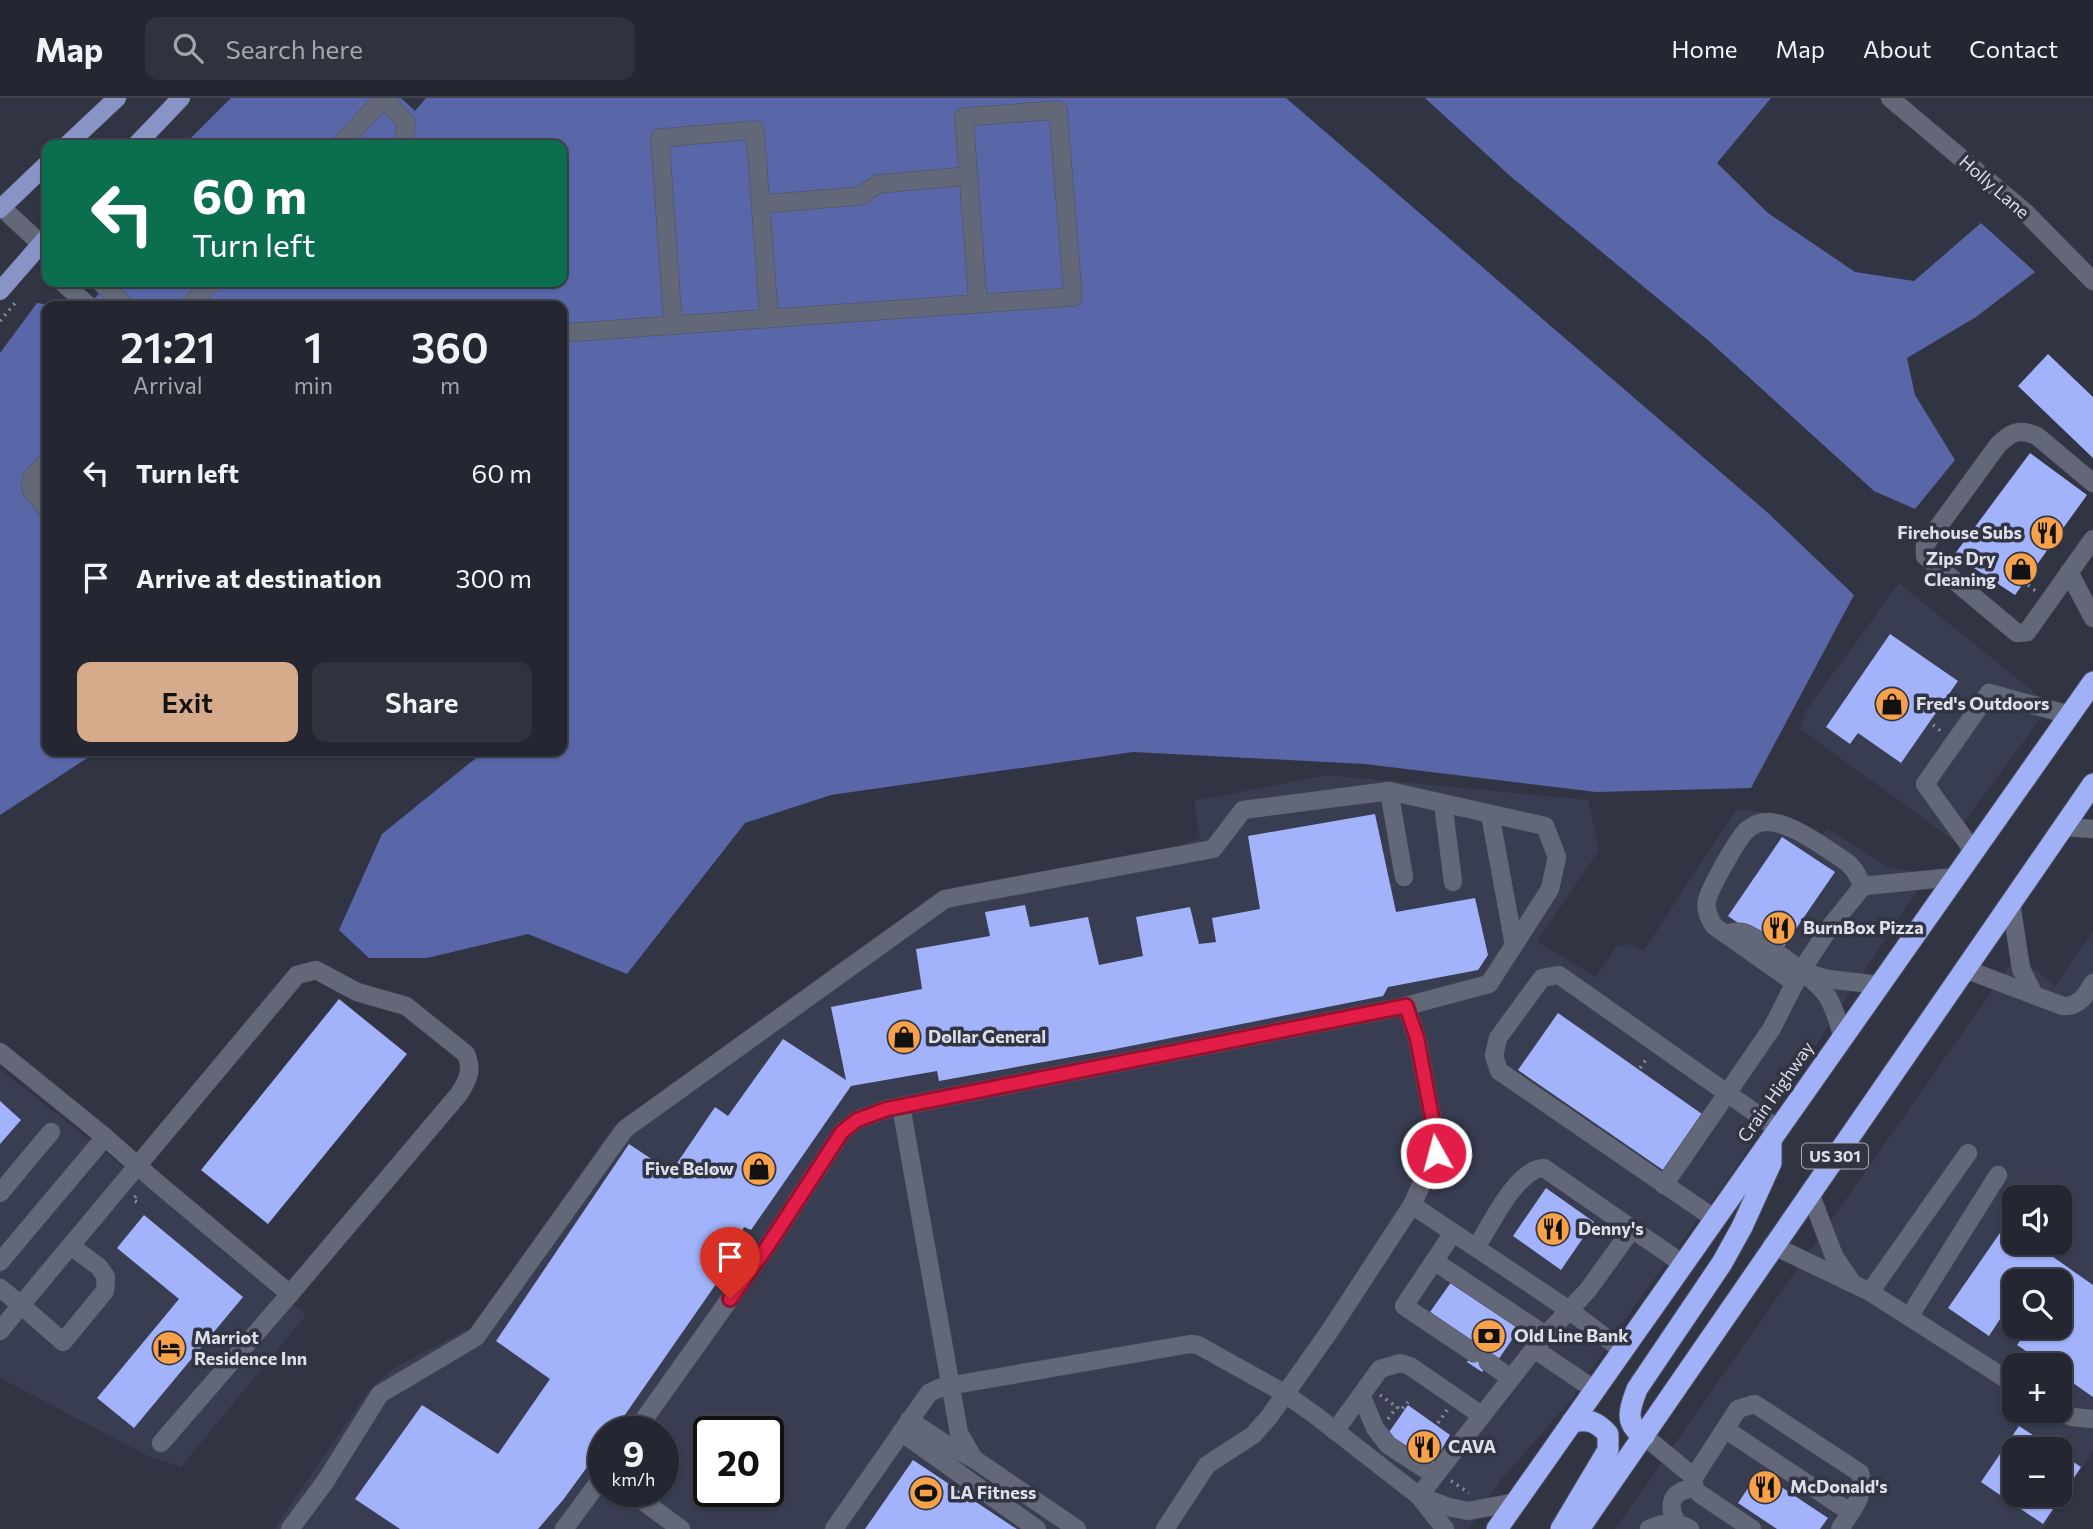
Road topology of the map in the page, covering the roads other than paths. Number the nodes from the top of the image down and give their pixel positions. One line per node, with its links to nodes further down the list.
1 (117, 98): 4 (main road)
2 (181, 98): 5 (main road)
3 (1890, 98): 14 (street, Holly Lane)
4 (72, 140)
5 (141, 140)
6 (345, 140): 7 (street)
7 (404, 140)
8 (42, 169): 11 (main road)
9 (968, 176): 10 (street); 22 (street); 22 (street)
10 (761, 204): 23 (street); 24 (street)
11 (0, 207): 12 (street)
12 (42, 244)
13 (42, 251): 18 (main road)
14 (2093, 281)
15 (68, 287): 19 (street)
16 (105, 287): 20 (street)
17 (207, 287): 21 (street)
18 (0, 291)
19 (83, 301)
20 (121, 301)
21 (194, 301)
22 (978, 303): 23 (street)
23 (769, 316): 24 (street)
24 (673, 325): 25 (street)
25 (567, 333)
26 (42, 467): 28 (street)
27 (2093, 483): 30 (street)
28 (42, 503)
29 (2093, 541): 30 (street)
30 (2069, 572): 31 (street)
31 (2093, 618)
32 (2093, 682): 33 (highway, Crain Highway)
33 (2070, 715): 40 (highway, Crain Highway); 40 (street)
34 (2093, 784): 38 (highway, US 301)
35 (1389, 791): 36 (street); 41 (street); 113 (street)
36 (1443, 803): 37 (street); 43 (street)
37 (1490, 814): 46 (street); 46 (street)
38 (2063, 827): 39 (street); 45 (highway, US 301)
39 (2093, 829)
40 (1974, 852): 42 (highway, Crain Highway)
41 (1404, 877)
42 (1955, 877): 44 (street); 49 (highway, Crain Highway)
43 (1453, 882)
44 (1863, 886): 48 (street); 48 (street)
45 (2011, 903): 47 (highway, US 301); 51 (street)
46 (1514, 945): 52 (street)
47 (1965, 969): 51 (street); 65 (highway, US 301)
48 (1798, 977): 49 (street); 53 (street); 55 (street)
49 (1879, 985): 53 (highway, Crain Highway)
50 (2090, 994): 51 (street)
51 (2034, 995)
52 (1406, 1006): 56 (street); 66 (street)
53 (1843, 1037): 58 (highway, Crain Highway)
54 (0, 1052): 59 (street)
55 (1726, 1093): 58 (street); 63 (street); 63 (street)
56 (901, 1106): 88 (street); 93 (street)
57 (51, 1132): 64 (street)
58 (1774, 1134): 67 (highway, Crain Highway); 100 (highway)
59 (104, 1137): 61 (street); 74 (street)
60 (1968, 1153): 78 (street)
61 (139, 1166): 71 (street); 79 (street); 79 (street)
62 (1998, 1175): 82 (street)
63 (1664, 1185): 67 (street)
64 (0, 1193)
65 (1810, 1193): 70 (highway, US 301); 76 (street)
66 (1412, 1205): 69 (street); 91 (street)
67 (1714, 1219): 75 (highway, Crain Highway)
68 (1632, 1229): 72 (street); 75 (street); 81 (street)
69 (1453, 1233): 72 (street); 73 (street)
70 (1772, 1245): 76 (street); 100 (highway, US 301)
71 (71, 1246): 80 (street); 80 (street)
72 (1476, 1248): 81 (street)
73 (1434, 1261): 84 (street); 87 (street)
74 (0, 1262)
75 (1683, 1265): 85 (highway, Crain Highway)
76 (1853, 1284): 78 (street)
77 (0, 1288): 80 (street)
78 (1870, 1292): 82 (street)
79 (290, 1294): 101 (street)
80 (21, 1305): 83 (street)
81 (1569, 1310): 84 (street); 85 (street)
82 (1909, 1317): 86 (street)
83 (0, 1331)
84 (1539, 1342): 87 (street); 90 (street)
85 (1622, 1350): 90 (highway, Crain Highway)
86 (2002, 1376)
87 (1510, 1378): 92 (street)
88 (952, 1385): 91 (street); 97 (street); 102 (street)
89 (1364, 1390): 92 (street); 99 (street); 103 (street)
90 (1595, 1390): 96 (highway, Crain Highway)
91 (1284, 1393): 99 (street); 119 (street)
92 (1481, 1415): 103 (street)
93 (646, 1416)
94 (2072, 1417): 95 (street)
95 (2093, 1419)
96 (1572, 1422): 108 (highway, Crain Highway); 122 (highway)
97 (905, 1426): 102 (street); 110 (street); 116 (street)
98 (1725, 1429): 104 (street); 111 (street); 111 (street)
99 (1335, 1431): 106 (street)
100 (1644, 1436): 104 (street); 123 (highway, US 301)
101 (161, 1443)
102 (974, 1459): 105 (street)
103 (1442, 1478): 106 (street)
104 (1694, 1483): 112 (street); 125 (street)
105 (1025, 1494): 110 (street); 118 (street)
106 (1419, 1496): 108 (street); 120 (street)
107 (588, 1497): 114 (street)
108 (1516, 1502): 121 (highway, Crain Highway)
109 (651, 1507): 115 (street)
110 (1013, 1512): 117 (street)
111 (1850, 1512): 126 (street)
112 (1684, 1526): 124 (street)
113 (290, 1529)
114 (564, 1529)
115 (681, 1529)
116 (834, 1529)
117 (1037, 1529)
118 (1077, 1529)
119 (1165, 1529)
120 (1445, 1529)
121 (1497, 1529)
122 (1561, 1529)
123 (1579, 1529)
124 (1649, 1529)
125 (1752, 1529)
126 (1840, 1529)

